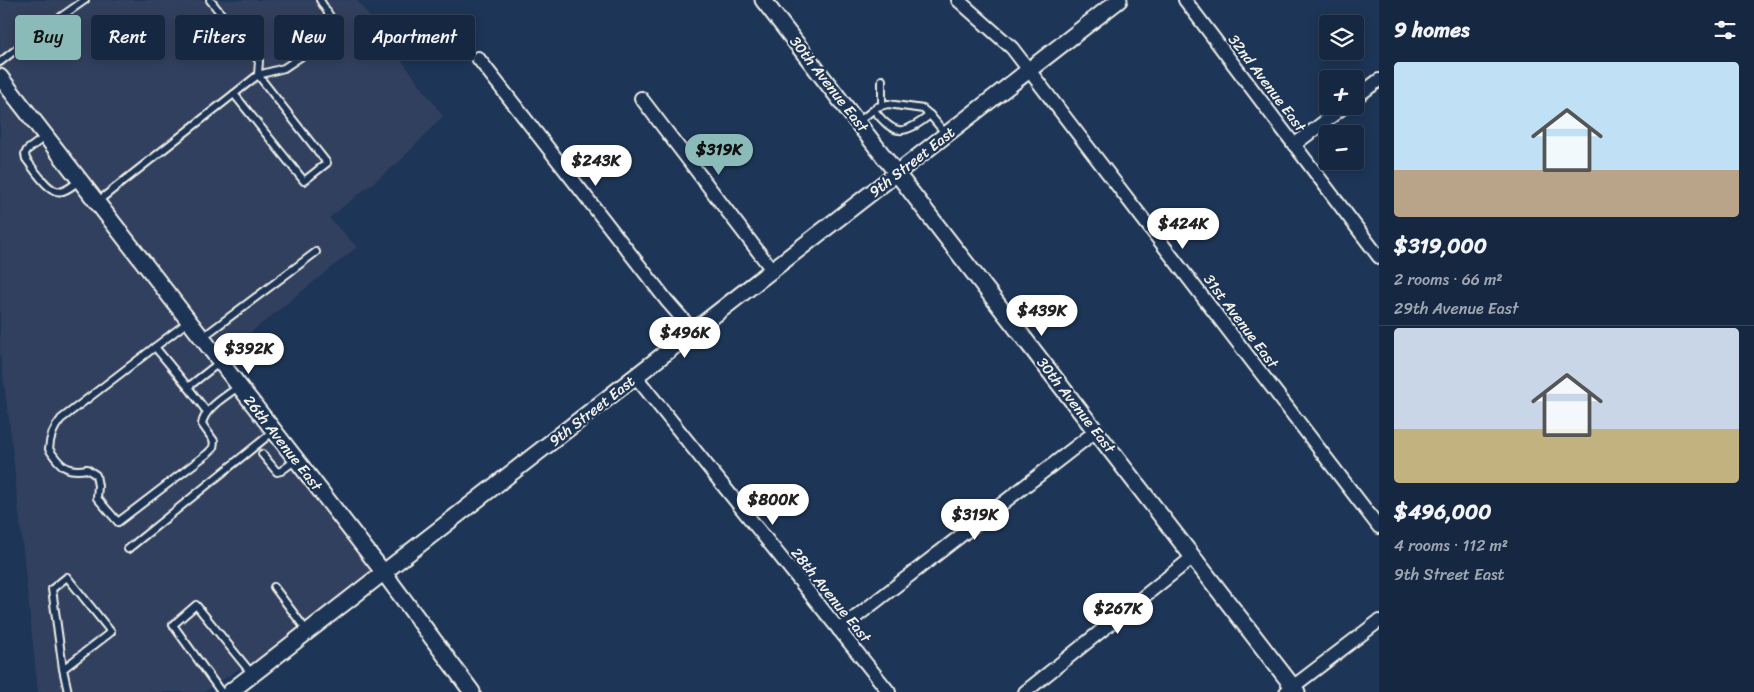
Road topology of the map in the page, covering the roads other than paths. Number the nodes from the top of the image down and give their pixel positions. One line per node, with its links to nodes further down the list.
1 (85, 0): 9 (lane)
2 (210, 0): 11 (lane)
3 (320, 0): 11 (lane)
4 (763, 0): 22 (street, 30th Avenue East)
5 (958, 0): 10 (street, 31st Avenue East)
6 (1185, 0): 25 (street, 32nd Avenue East)
7 (1116, 1): 10 (street, 9th Street East)
8 (478, 58): 33 (street)
9 (0, 62)
10 (1029, 71): 23 (street, 9th Street East); 45 (street, 31st Avenue East)
11 (258, 74): 16 (lane); 16 (lane)
12 (0, 77): 24 (street, 26th Avenue East)
13 (882, 80): 18 (lane)
14 (1379, 80): 15 (street)
15 (1364, 91)
16 (234, 94): 28 (lane)
17 (642, 98): 31 (street)
18 (882, 105): 19 (lane); 20 (lane)
19 (874, 110): 20 (lane); 22 (lane)
20 (930, 115): 23 (lane)
21 (1333, 115): 25 (street)
22 (858, 122): 26 (street, 30th Avenue East)
23 (946, 135): 26 (street, 9th Street East)
24 (46, 136): 27 (street, 26th Avenue East); 27 (lane)
25 (1294, 145): 30 (street, 32nd Avenue East)
26 (897, 173): 31 (street, 9th Street East); 42 (street, 30th Avenue East)
27 (80, 180): 28 (street, 26th Avenue East)
28 (97, 202): 32 (street, 26th Avenue East)
29 (316, 252): 34 (lane)
30 (1379, 257)
31 (773, 271): 33 (street, 9th Street East)
32 (189, 321): 34 (street, 26th Avenue East); 35 (lane)
33 (694, 332): 37 (street, 9th Street East)
34 (202, 338): 36 (street, 26th Avenue East)
35 (155, 347): 39 (lane); 40 (lane)
36 (220, 362): 38 (street, 26th Avenue East); 39 (lane)
37 (636, 377): 48 (street, 9th Street East); 51 (street, 28th Avenue East)
38 (239, 386): 40 (lane); 41 (street, 26th Avenue East)
39 (188, 387): 40 (lane)
40 (207, 412)
41 (274, 431): 44 (street, 26th Avenue East); 46 (lane)
42 (1096, 431): 47 (street, 30th Avenue East); 51 (street)
43 (262, 454): 44 (lane)
44 (296, 460): 48 (street, 26th Avenue East)
45 (1379, 527)
46 (128, 549)
47 (1193, 557): 55 (street, 30th Avenue East); 61 (street)
48 (384, 573): 52 (street, 9th Street East); 59 (street, 26th Avenue East)
49 (274, 587): 52 (lane)
50 (1379, 620): 55 (street)
51 (838, 630): 60 (street, 28th Avenue East)
52 (308, 632): 54 (street, 9th Street East)
53 (62, 669): 53 (lane); 56 (lane)
54 (253, 675): 57 (lane); 58 (street, 9th Street East)
55 (1292, 690)
56 (68, 692)
57 (221, 692)
58 (230, 692)
59 (472, 692)
60 (889, 692)
61 (1025, 692)

